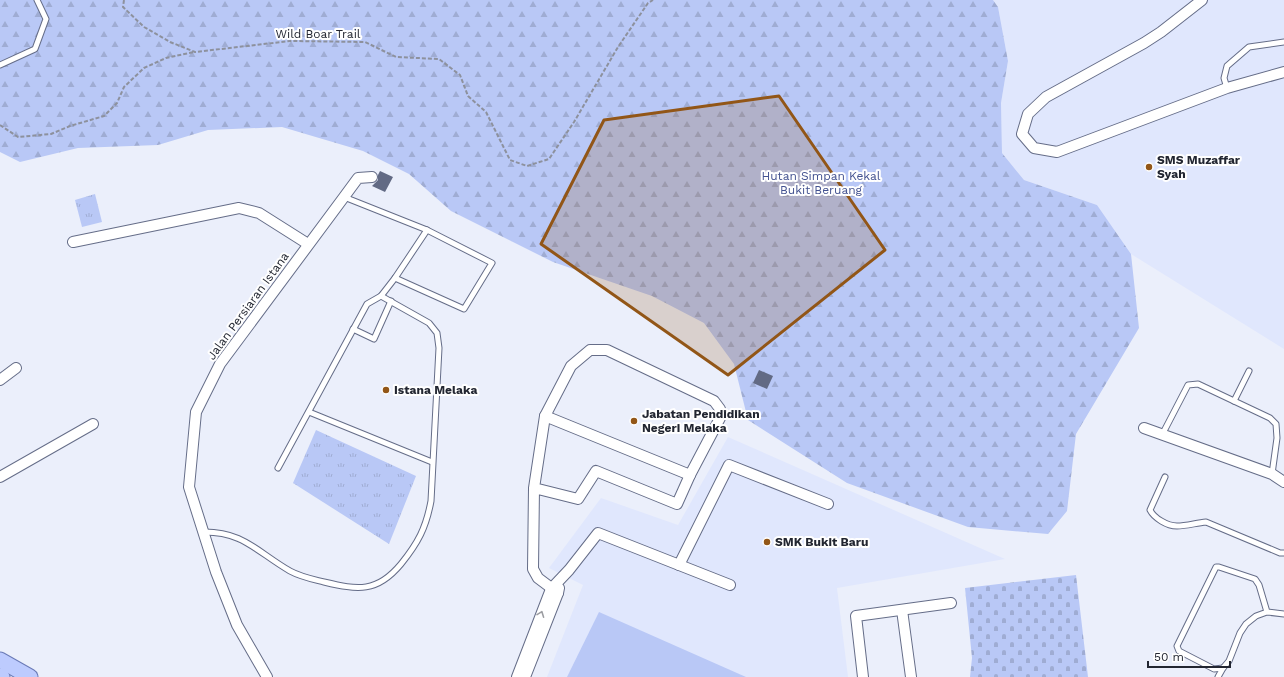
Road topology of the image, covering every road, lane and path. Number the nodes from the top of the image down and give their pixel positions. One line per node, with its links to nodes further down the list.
1 (37, 0): 7 (lane)
2 (124, 0): 6 (path, Wild Boar Trail)
3 (653, 0): 6 (path, Wild Boar Trail)
4 (1202, 0): 9 (street)
5 (1284, 42): 9 (lane)
6 (195, 52): 10 (path)
7 (0, 65)
8 (1284, 72): 9 (street)
9 (1227, 88)
10 (0, 125)
11 (372, 177): 12 (street, Jalan Persiaran Istana)
12 (344, 197): 13 (lane); 15 (street, Jalan Persiaran Istana)
13 (427, 230): 16 (lane); 16 (lane)
14 (73, 242): 15 (street)
15 (308, 244): 38 (street, Jalan Persiaran Istana)
16 (394, 278): 17 (lane)
17 (381, 296): 18 (lane); 19 (lane)
18 (391, 301): 19 (lane); 29 (lane)
19 (353, 329): 24 (lane)
20 (16, 368): 22 (street)
21 (1249, 371): 23 (lane)
22 (0, 380)
23 (1234, 401): 28 (lane); 31 (lane)
24 (309, 412): 29 (lane); 30 (lane)
25 (545, 416): 32 (street); 32 (street); 36 (street)
26 (93, 424): 33 (street)
27 (1144, 428): 28 (street)
28 (1162, 435): 31 (street)
29 (432, 462): 38 (lane)
30 (278, 468)
31 (1272, 474): 35 (street)
32 (690, 475): 36 (street)
33 (0, 477)
34 (1165, 477): 39 (lane)
35 (1284, 482)
36 (534, 488): 42 (street)
37 (828, 504): 40 (street)
38 (202, 532): 50 (street, Jalan Persiaran Istana)
39 (1284, 553)
40 (679, 565): 41 (street); 42 (street)
41 (730, 585)
42 (555, 591): 51 (street, one-way to 42); 52 (street)
43 (951, 603): 44 (street)
44 (902, 610): 53 (street); 54 (street)
45 (1267, 612): 46 (lane); 48 (lane); 48 (lane)
46 (1284, 614)
47 (0, 660): 49 (main road)
48 (1223, 668): 55 (lane)
49 (30, 677)
50 (267, 677)
51 (517, 677)
52 (524, 677)
53 (863, 677)
54 (911, 677)
55 (1218, 677)

